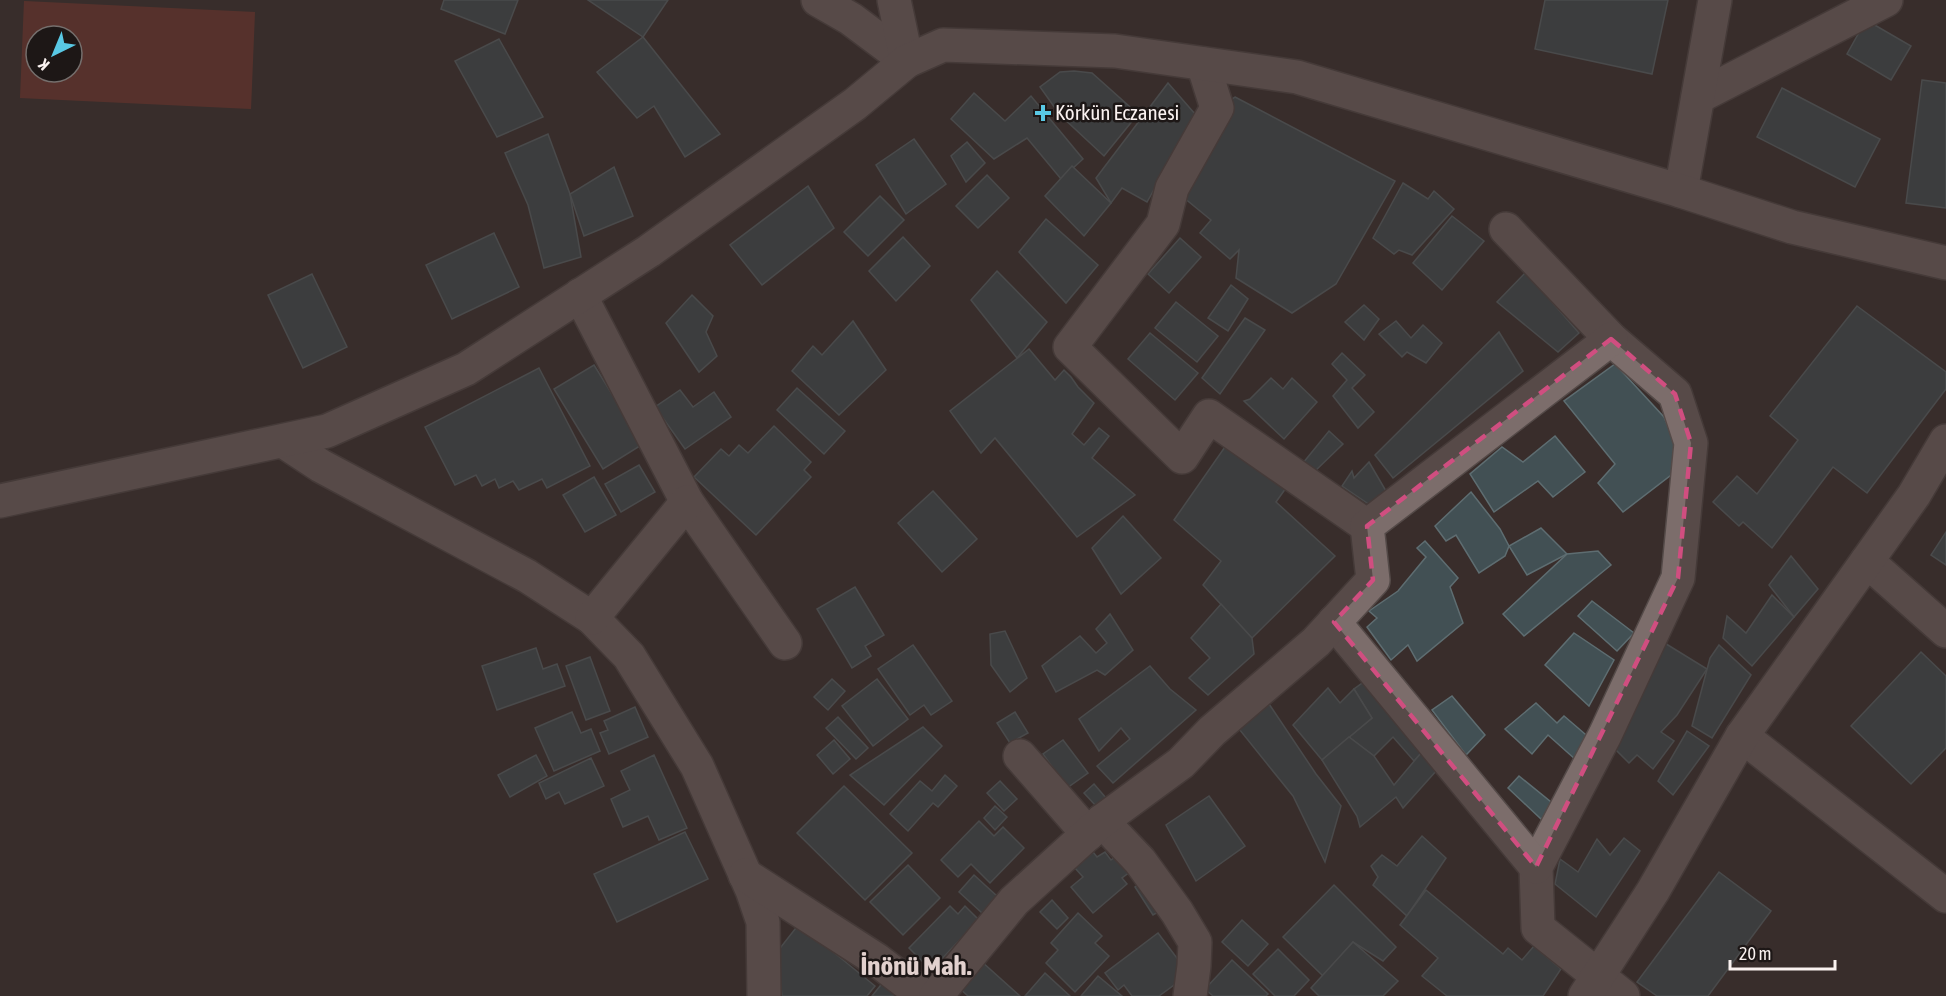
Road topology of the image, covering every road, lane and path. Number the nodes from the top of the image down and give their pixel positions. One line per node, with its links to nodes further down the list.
1 (818, 0): 5 (street)
2 (894, 0): 5 (street)
3 (1715, 0): 7 (street)
4 (1886, 0): 7 (street)
5 (907, 61): 6 (street); 11 (street)
6 (1203, 64): 8 (street); 17 (street)
7 (1698, 97): 8 (street)
8 (1681, 191): 10 (street)
9 (1506, 229): 12 (street)
10 (1946, 262)
11 (580, 295): 13 (street); 16 (street)
12 (1611, 339): 17 (street); 26 (street)
13 (283, 441): 15 (street); 19 (street)
14 (1946, 441): 18 (street)
15 (0, 501)
16 (687, 502): 19 (street); 22 (street)
17 (1367, 525): 20 (street)
18 (1867, 561): 21 (street); 23 (street)
19 (592, 618): 27 (street)
20 (1334, 622): 25 (street); 26 (street)
21 (1946, 631)
22 (785, 643)
23 (1742, 736): 28 (street); 29 (street)
24 (1020, 756): 25 (street)
25 (1095, 828): 32 (street); 33 (street)
26 (1536, 867): 29 (street)
27 (745, 875): 30 (street); 31 (street)
28 (1946, 896)
29 (1602, 989)
30 (764, 996)
31 (924, 996)
32 (936, 996)
33 (1190, 996)

